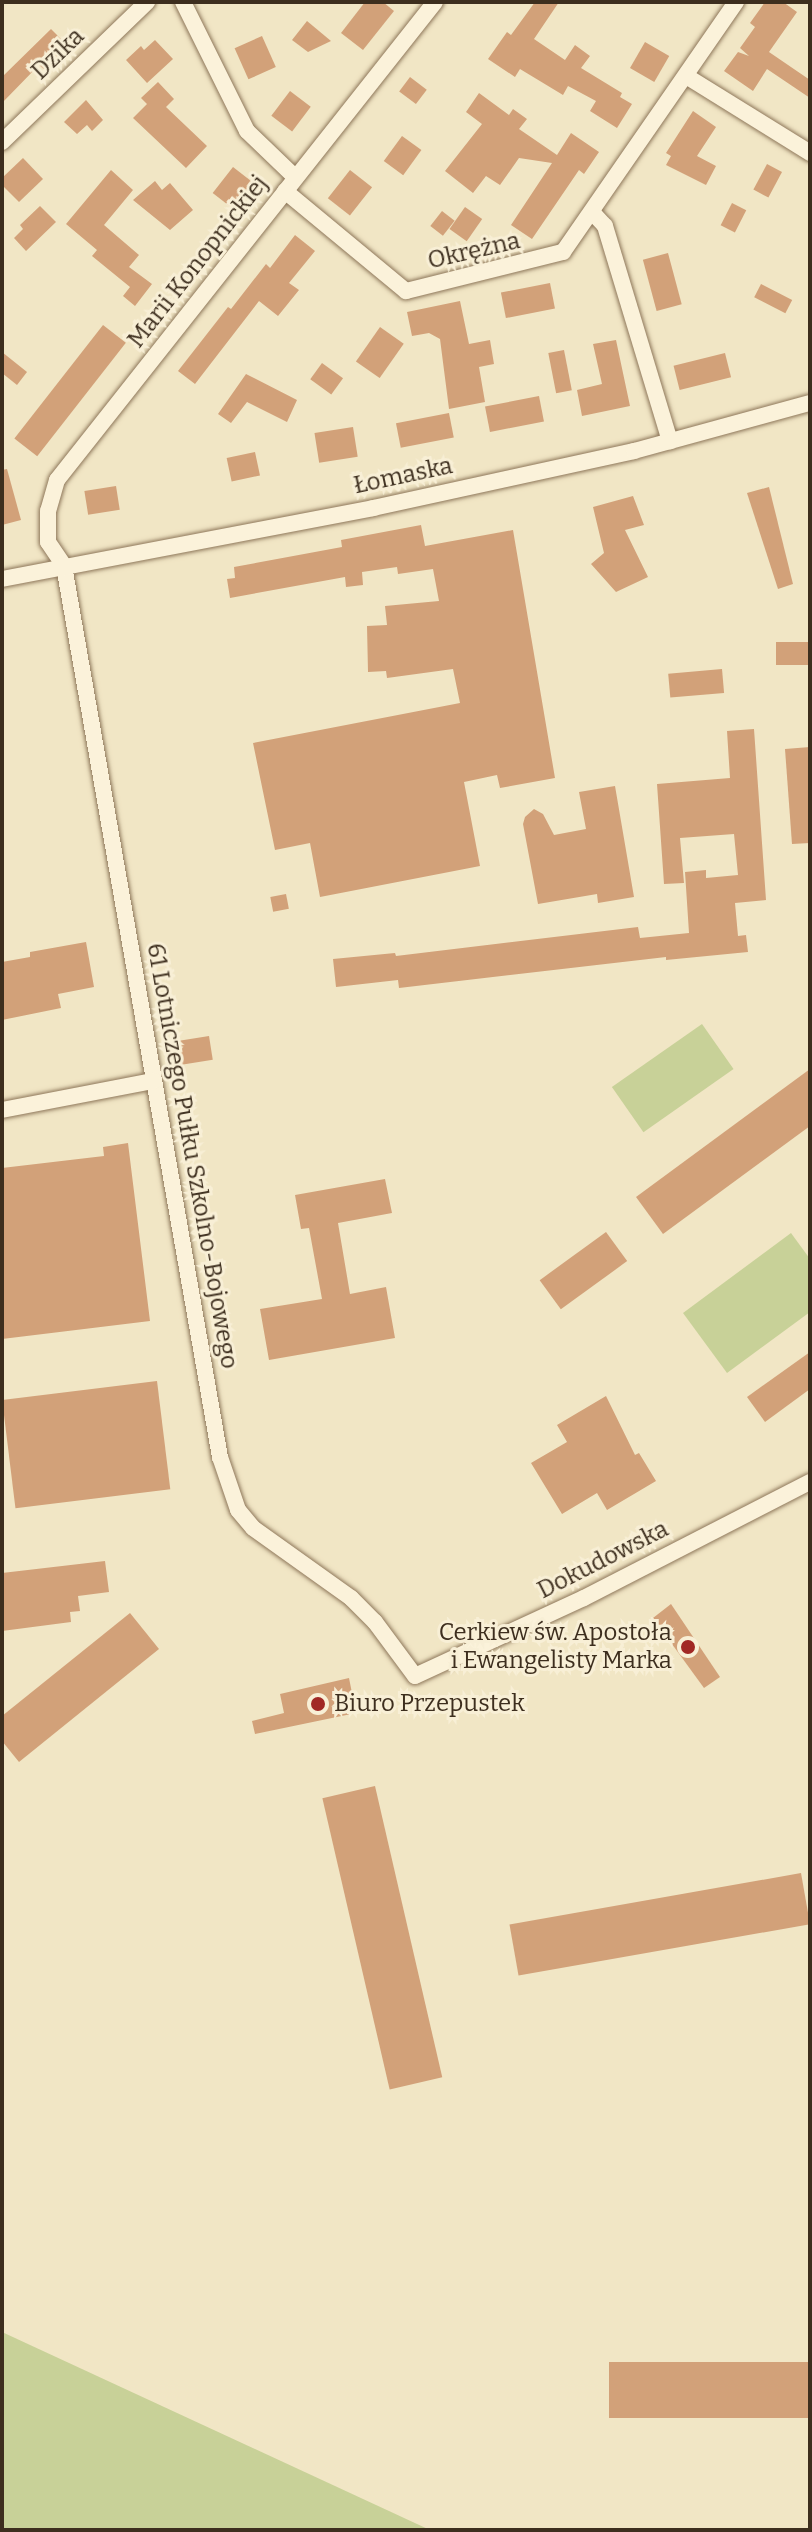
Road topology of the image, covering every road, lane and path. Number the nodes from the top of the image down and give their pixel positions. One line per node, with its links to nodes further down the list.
1 (147, 2): 6 (street, Dzika)
2 (183, 2): 8 (street)
3 (435, 2): 8 (street, Marii Konopnickiej)
4 (736, 2): 5 (street, Okrężna)
5 (686, 76): 7 (street); 10 (street, Okrężna)
6 (2, 142)
7 (810, 153)
8 (295, 177): 9 (street, Marii Konopnickiej)
9 (285, 191): 10 (street, Okrężna); 13 (street, Marii Konopnickiej)
10 (592, 212): 12 (street)
11 (810, 403): 12 (street, Łomaska)
12 (670, 441): 13 (street, Łomaska)
13 (64, 566): 14 (street, Łomaska); 15 (street, 61 Lotniczego Pułku Szkolno-Bojowego)
14 (2, 579)
15 (153, 1081): 16 (street); 18 (street, 61 Lotniczego Pułku Szkolno-Bojowego)
16 (2, 1110)
17 (810, 1482): 18 (street, Dokudowska)
18 (415, 1676)

